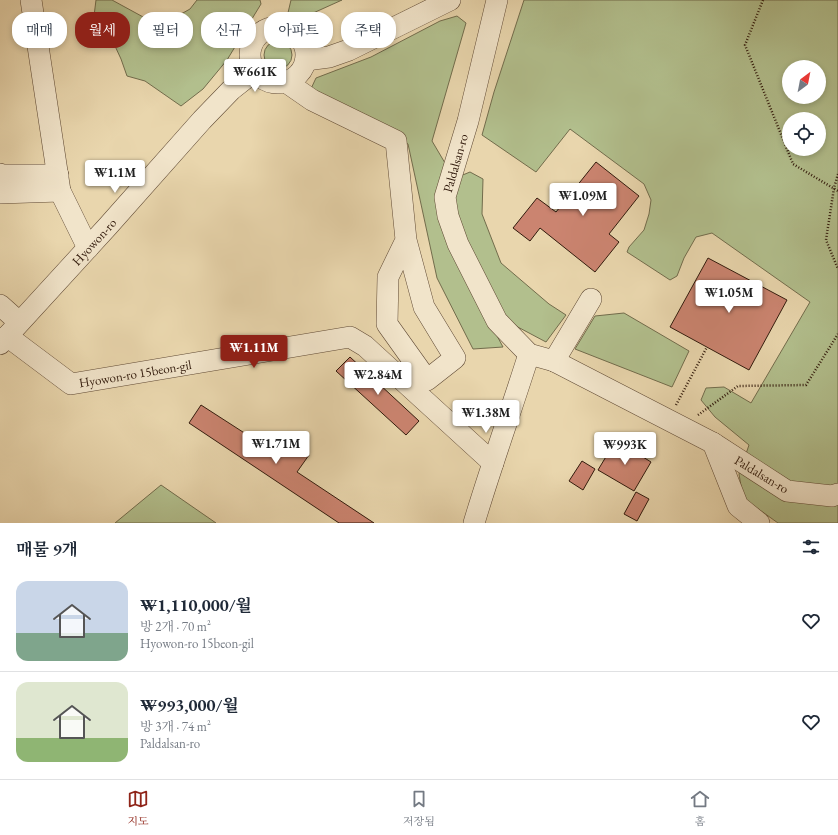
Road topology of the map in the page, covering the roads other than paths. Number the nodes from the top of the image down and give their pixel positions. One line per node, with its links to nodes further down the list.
1 (31, 0): 8 (street)
2 (450, 0): 4 (street)
3 (497, 0): 14 (street, Paldalsan-ro)
4 (306, 60): 5 (street); 6 (street)
5 (255, 71): 6 (street); 10 (street, Hyowon-ro)
6 (286, 82): 9 (street)
7 (0, 180): 8 (street)
8 (59, 183): 10 (street)
9 (406, 240): 9 (street)
10 (88, 248): 13 (street, Hyowon-ro)
11 (591, 299): 15 (street)
12 (0, 305): 13 (street)
13 (9, 334): 17 (street, Hyowon-ro 15beon-gil)
14 (529, 354): 15 (street, Paldalsan-ro); 17 (street)
15 (554, 361): 16 (street, Paldalsan-ro)
16 (713, 444): 18 (street, Paldalsan-ro); 20 (street, Paldalsan-ro)
17 (493, 463): 19 (street)
18 (838, 494)
19 (474, 523)
20 (759, 523)

